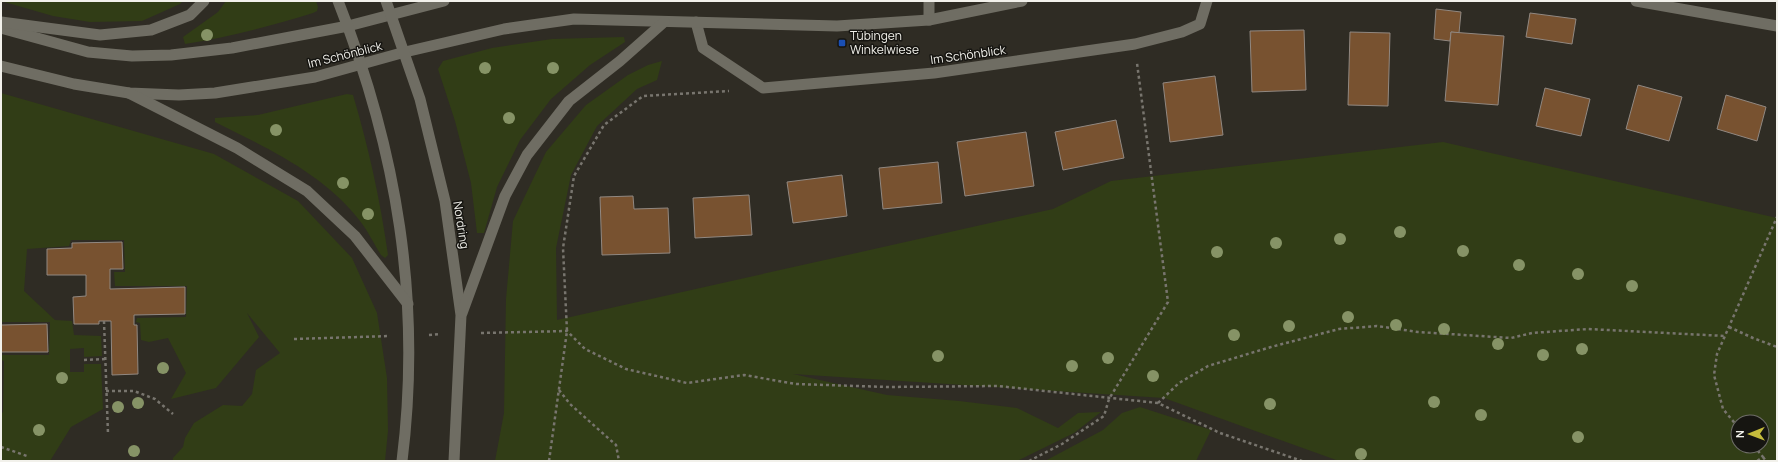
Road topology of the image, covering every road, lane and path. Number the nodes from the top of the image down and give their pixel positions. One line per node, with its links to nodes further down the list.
1 (204, 1): 11 (street)
2 (338, 1): 14 (street)
3 (386, 1): 9 (street, Nordring)
4 (444, 1): 9 (street)
5 (929, 1): 10 (street)
6 (1022, 1): 10 (street, Im Schönblick)
7 (1206, 1): 21 (street, Im Schönblick)
8 (1636, 1): 15 (street)
9 (392, 15): 14 (street); 17 (street, Nordring)
10 (929, 20): 13 (street, Im Schönblick)
11 (1, 22)
12 (664, 22): 13 (street, Im Schönblick); 17 (street, Im Schönblick); 25 (street)
13 (696, 22): 21 (street)
14 (348, 26): 16 (street); 18 (street)
15 (1777, 26)
16 (1, 28)
17 (405, 52): 18 (street, Im Schönblick); 25 (street, Nordring)
18 (360, 65): 22 (street, Im Schönblick); 24 (street)
19 (1, 66): 22 (street, Im Schönblick)
20 (1138, 84): 36 (path)
21 (763, 88): 28 (path)
22 (129, 93): 24 (street)
23 (1777, 217): 27 (path)
24 (408, 304): 45 (street)
25 (461, 315): 46 (street, Nordring)
26 (104, 321): 32 (path)
27 (1729, 327): 30 (path); 31 (path)
28 (567, 331): 29 (path); 34 (path); 36 (path)
29 (537, 332)
30 (1725, 336): 37 (path); 39 (path)
31 (1777, 347)
32 (106, 359): 33 (path); 35 (path)
33 (84, 360)
34 (558, 390): 47 (path); 48 (path)
35 (106, 391): 38 (path); 40 (path)
36 (1109, 399): 37 (path); 49 (path)
37 (1158, 403): 50 (path)
38 (173, 414)
39 (1730, 417)
40 (108, 434)
41 (1, 447): 43 (path)
42 (1761, 454): 44 (path)
43 (27, 456)
44 (1763, 457): 51 (path); 52 (path)
45 (402, 461)
46 (454, 461)
47 (549, 461)
48 (619, 461)
49 (1029, 461)
50 (1302, 461)
51 (1757, 461)
52 (1766, 461)

